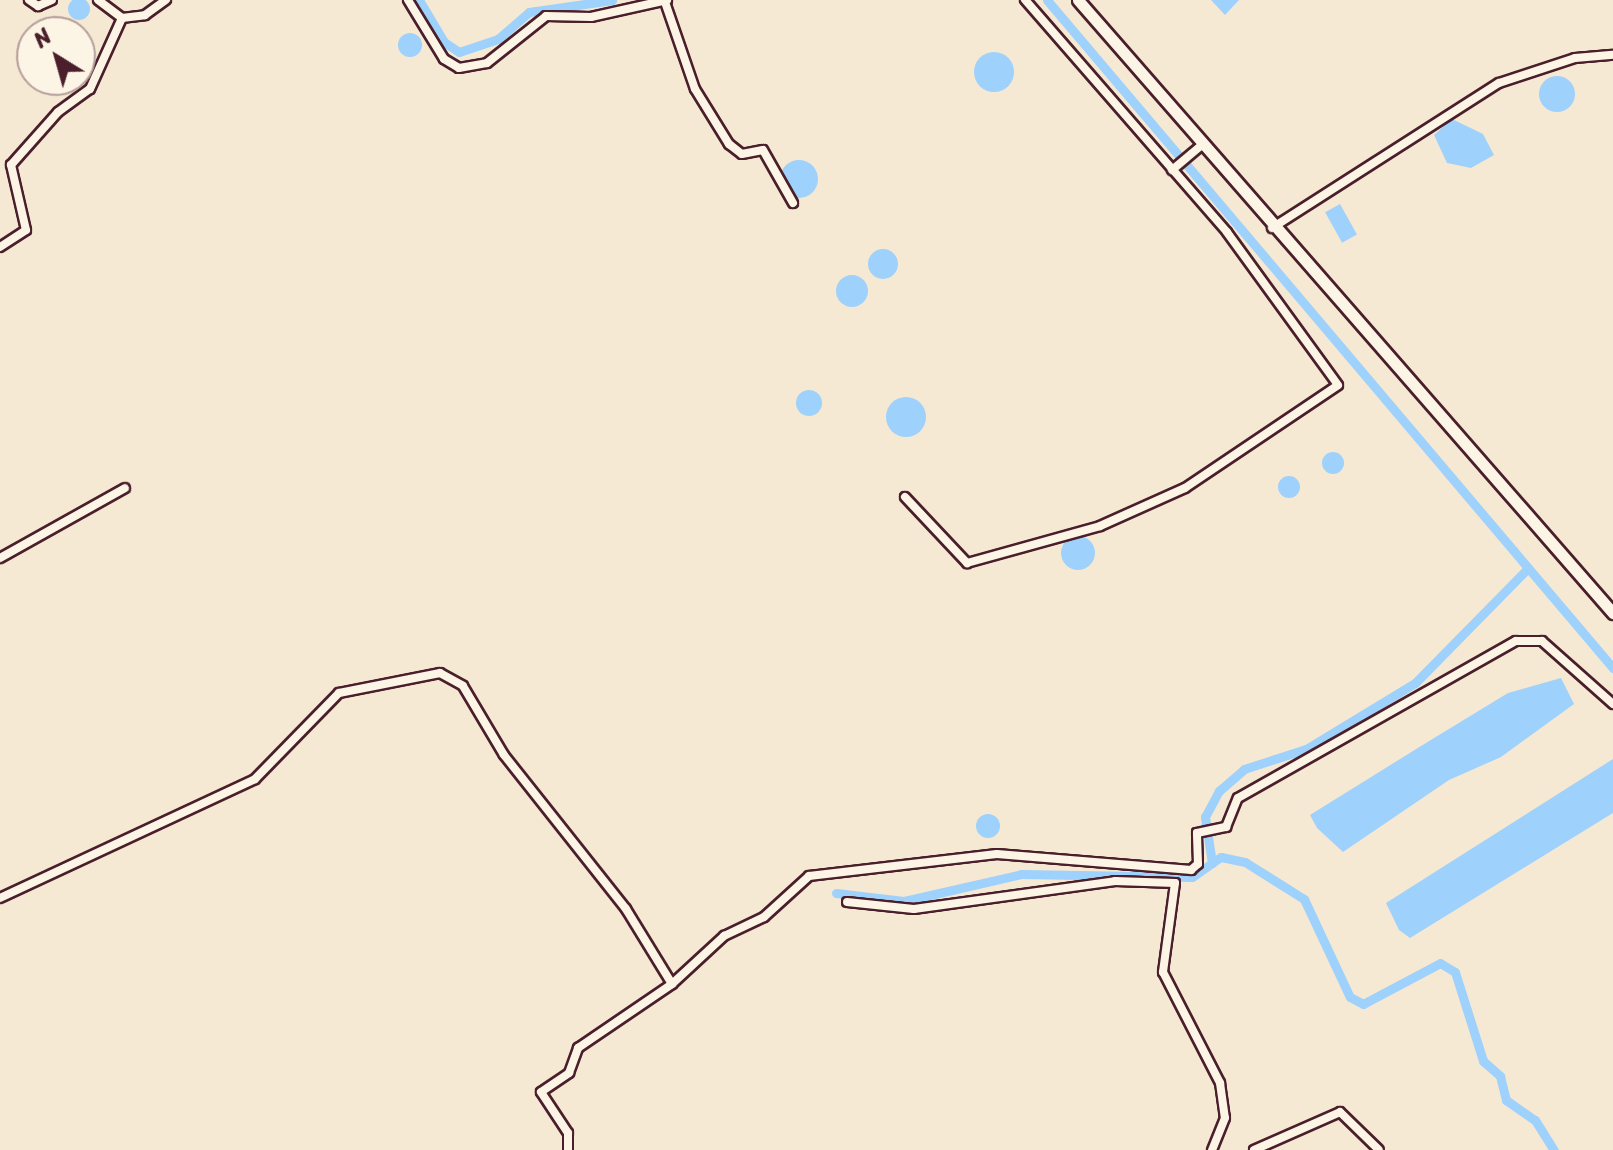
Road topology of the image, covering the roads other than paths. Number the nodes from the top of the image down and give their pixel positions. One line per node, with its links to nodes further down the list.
1 (29, 0): 2 (street)
2 (52, 0)
3 (98, 0): 9 (street)
4 (166, 0): 9 (street)
5 (408, 0): 8 (street)
6 (1025, 0): 12 (street)
7 (1078, 0): 11 (street)
8 (666, 1): 13 (street)
9 (122, 18): 15 (street)
10 (1613, 55): 14 (street)
11 (1201, 146): 12 (street); 14 (street)
12 (1172, 170): 17 (street)
13 (793, 203)
14 (1271, 228): 19 (street)
15 (0, 247)
16 (125, 488): 18 (street)
17 (905, 497)
18 (0, 558)
19 (1613, 613)
20 (1613, 704): 23 (street)
21 (0, 898): 23 (street)
22 (847, 902): 25 (street)
23 (672, 984): 24 (street)
24 (568, 1150)
25 (1212, 1150)
26 (1254, 1150): 27 (street)
27 (1379, 1150)

